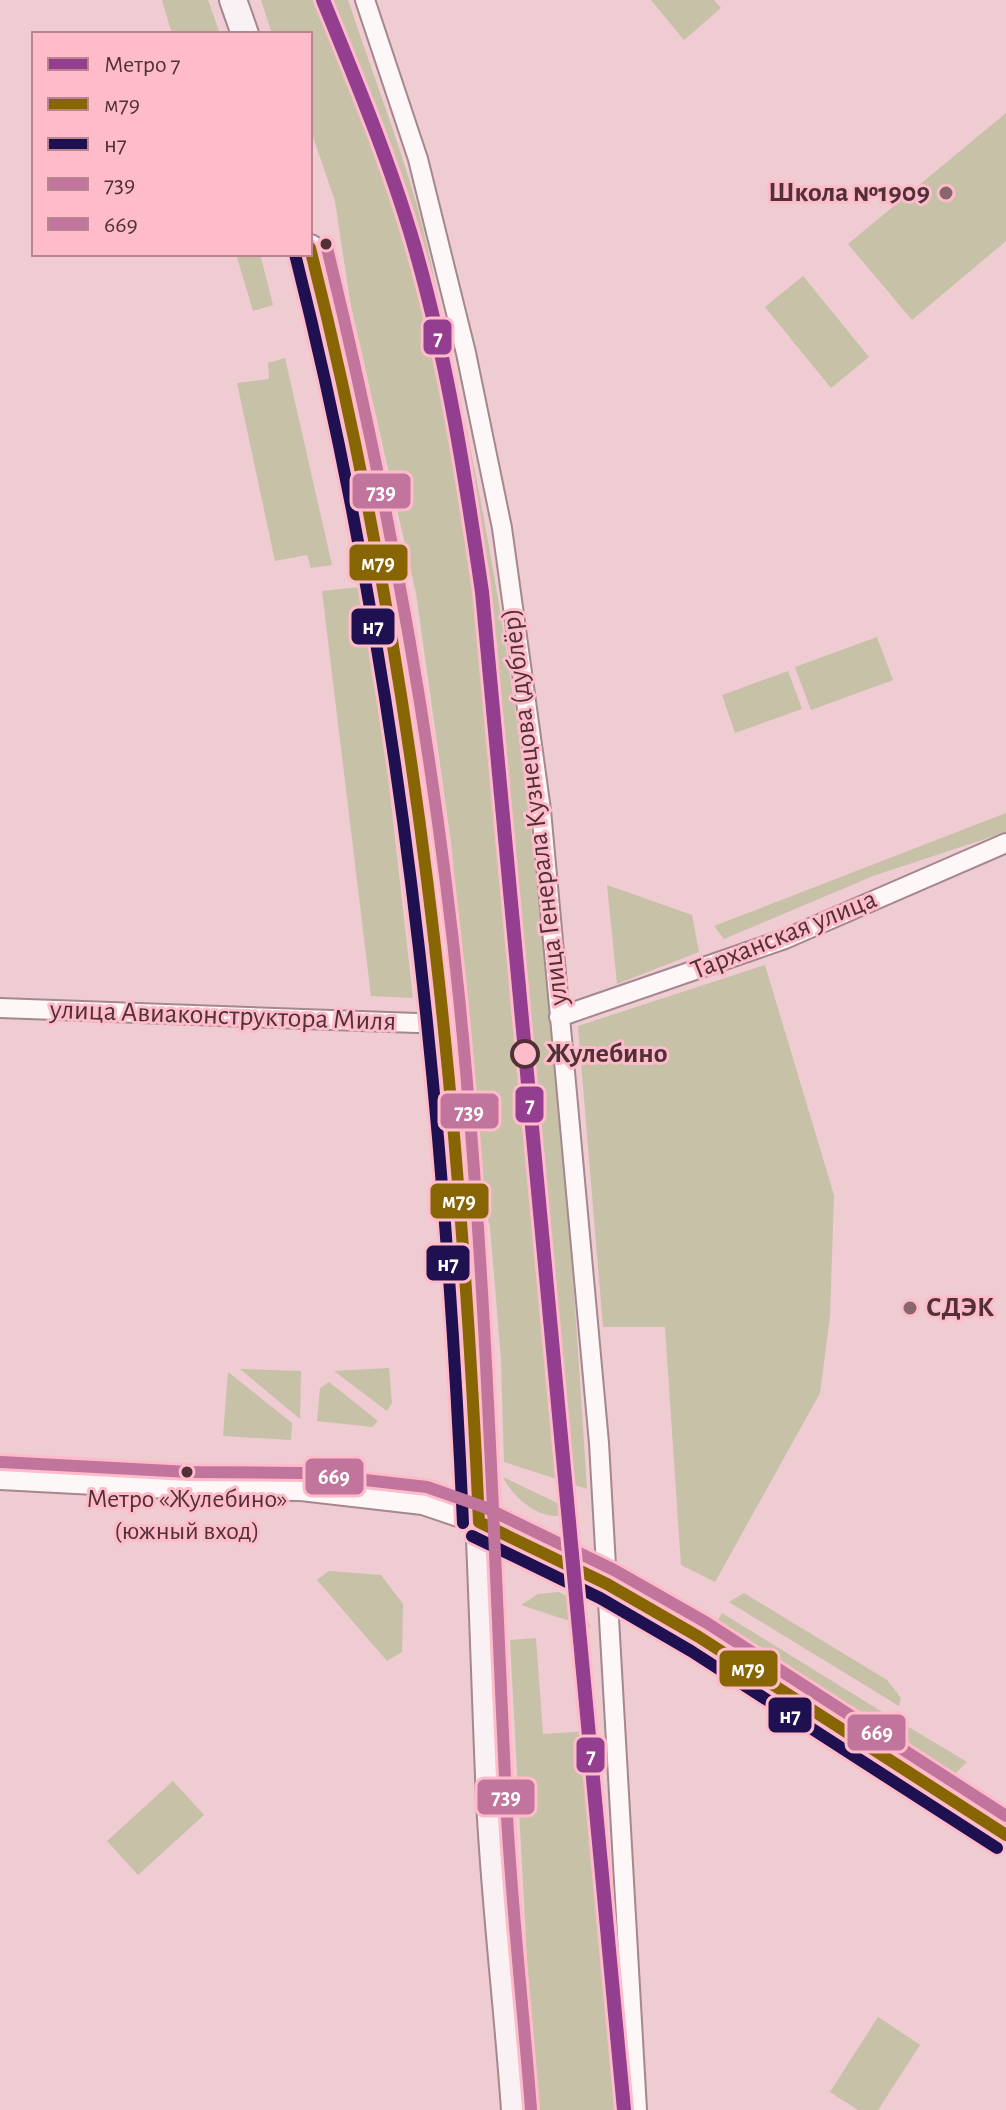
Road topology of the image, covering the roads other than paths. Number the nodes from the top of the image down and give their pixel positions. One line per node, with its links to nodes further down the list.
1 (233, 0): 3 (main road)
2 (365, 0): 7 (street, улица Генерала Кузнецова (дублёр))
3 (244, 32)
4 (312, 255): 8 (main road)
5 (1006, 843): 7 (street, Тарханская улица)
6 (0, 1008): 8 (street, улица Авиаконструктора Миля)
7 (559, 1017): 11 (street, улица Генерала Кузнецова (дублёр))
8 (445, 1024): 10 (main road)
9 (0, 1478): 10 (street)
10 (479, 1522): 11 (street); 13 (main road)
11 (607, 1584): 12 (street); 14 (street, улица Генерала Кузнецова (дублёр))
12 (1006, 1835)
13 (515, 2110)
14 (637, 2110)

